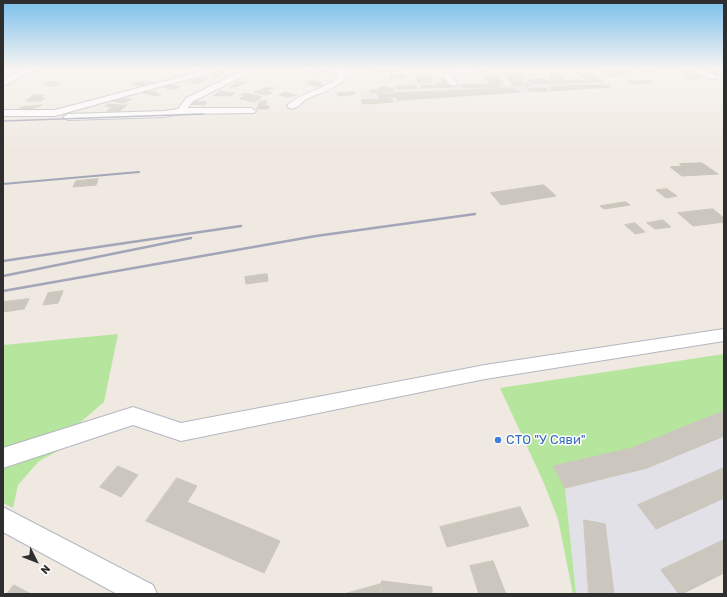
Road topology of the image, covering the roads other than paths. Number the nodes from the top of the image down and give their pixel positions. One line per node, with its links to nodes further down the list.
1 (115, 97): 8 (street)
2 (195, 97): 5 (street)
3 (303, 97): 4 (street)
4 (292, 106)
5 (182, 111): 6 (street); 8 (street)
6 (251, 111)
7 (3, 113): 8 (street)
8 (50, 114)
9 (724, 335): 10 (street)
10 (3, 458)
11 (3, 519): 12 (street)
12 (144, 594)

